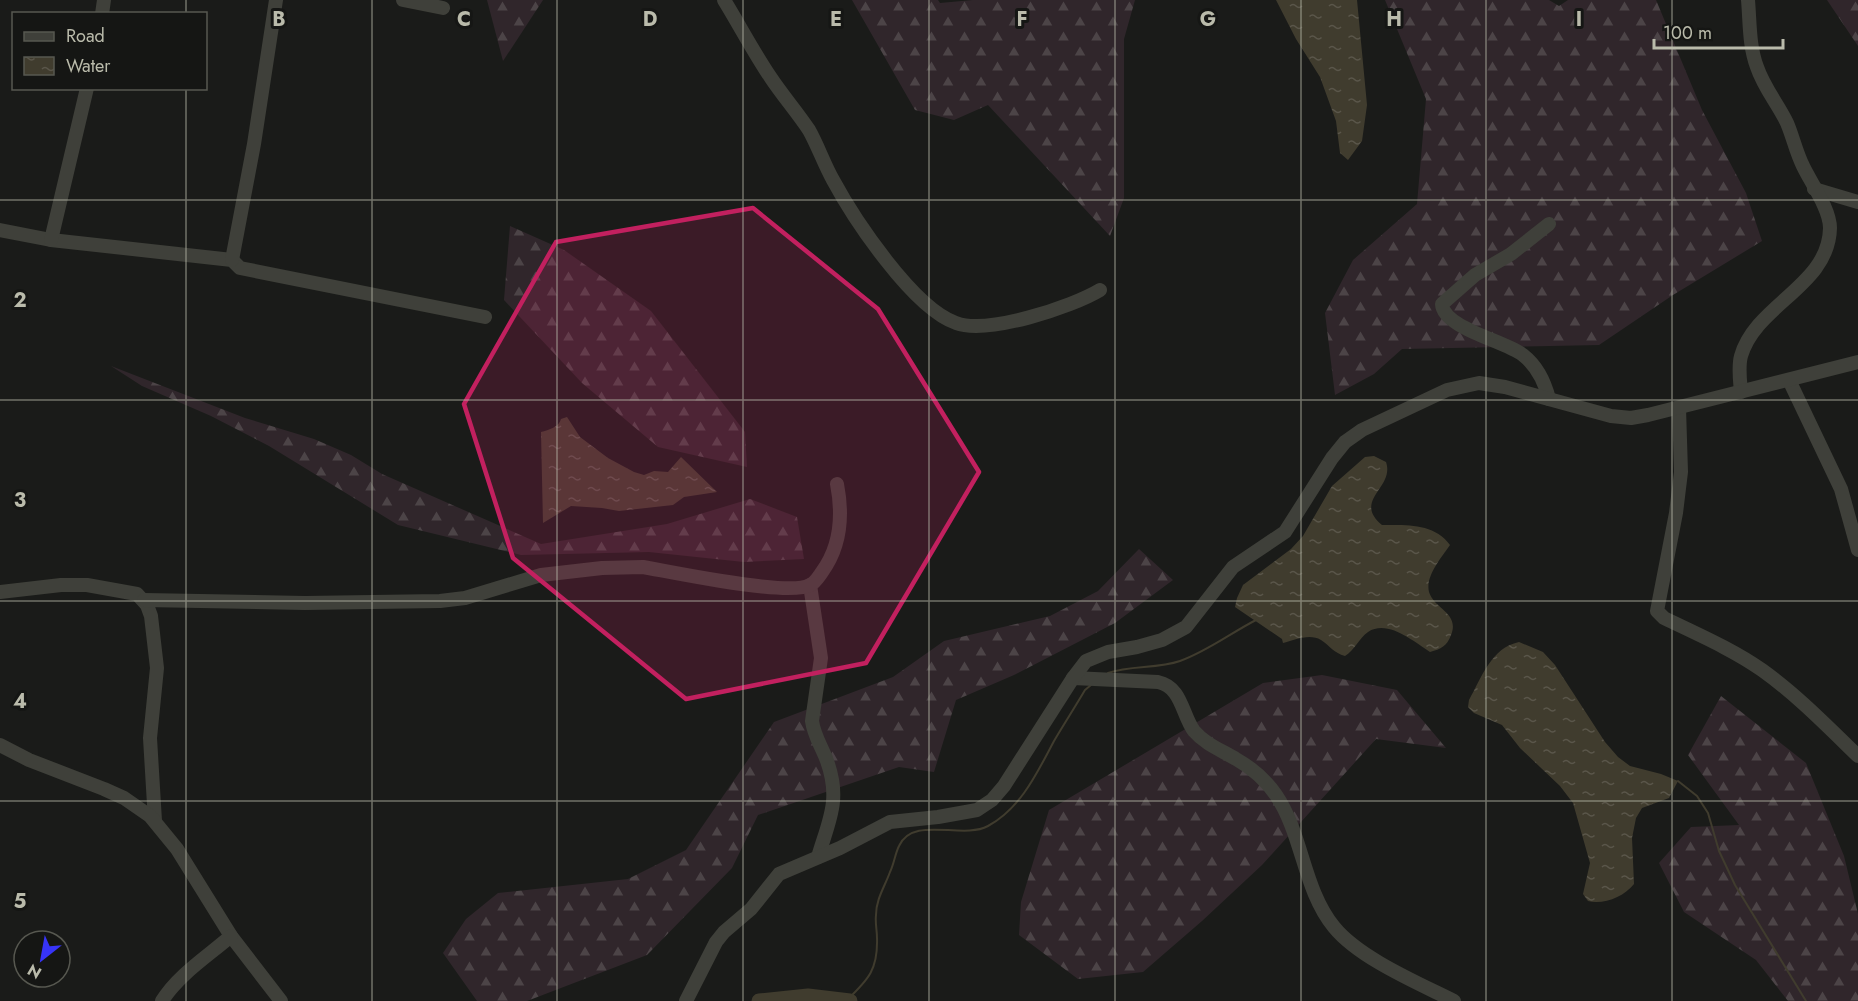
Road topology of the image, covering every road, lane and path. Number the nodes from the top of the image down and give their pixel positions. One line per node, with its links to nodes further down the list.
1 (276, 0): 12 (street)
2 (403, 0): 5 (street)
3 (724, 0): 13 (street)
4 (1748, 0): 7 (street)
5 (443, 8)
6 (87, 90): 11 (street)
7 (1814, 189): 8 (street); 17 (street)
8 (1858, 202)
9 (1549, 224): 18 (street)
10 (0, 230): 11 (street)
11 (51, 240): 12 (street)
12 (232, 261): 14 (street)
13 (1100, 290)
14 (485, 317)
15 (1858, 362): 16 (street)
16 (1789, 380): 17 (street); 21 (street)
17 (1741, 392): 19 (street)
18 (1549, 399): 19 (street); 25 (street)
19 (1679, 408): 27 (street)
20 (837, 484): 22 (street)
21 (1858, 550)
22 (810, 585): 24 (street); 29 (street)
23 (0, 592): 24 (street)
24 (144, 600): 28 (street)
25 (1073, 678): 29 (street); 34 (street)
26 (0, 745): 28 (street)
27 (1858, 756)
28 (155, 820): 30 (street)
29 (818, 857): 33 (street)
30 (231, 936): 31 (street); 32 (street)
31 (162, 1001)
32 (281, 1001)
33 (686, 1001)
34 (1454, 1001)

